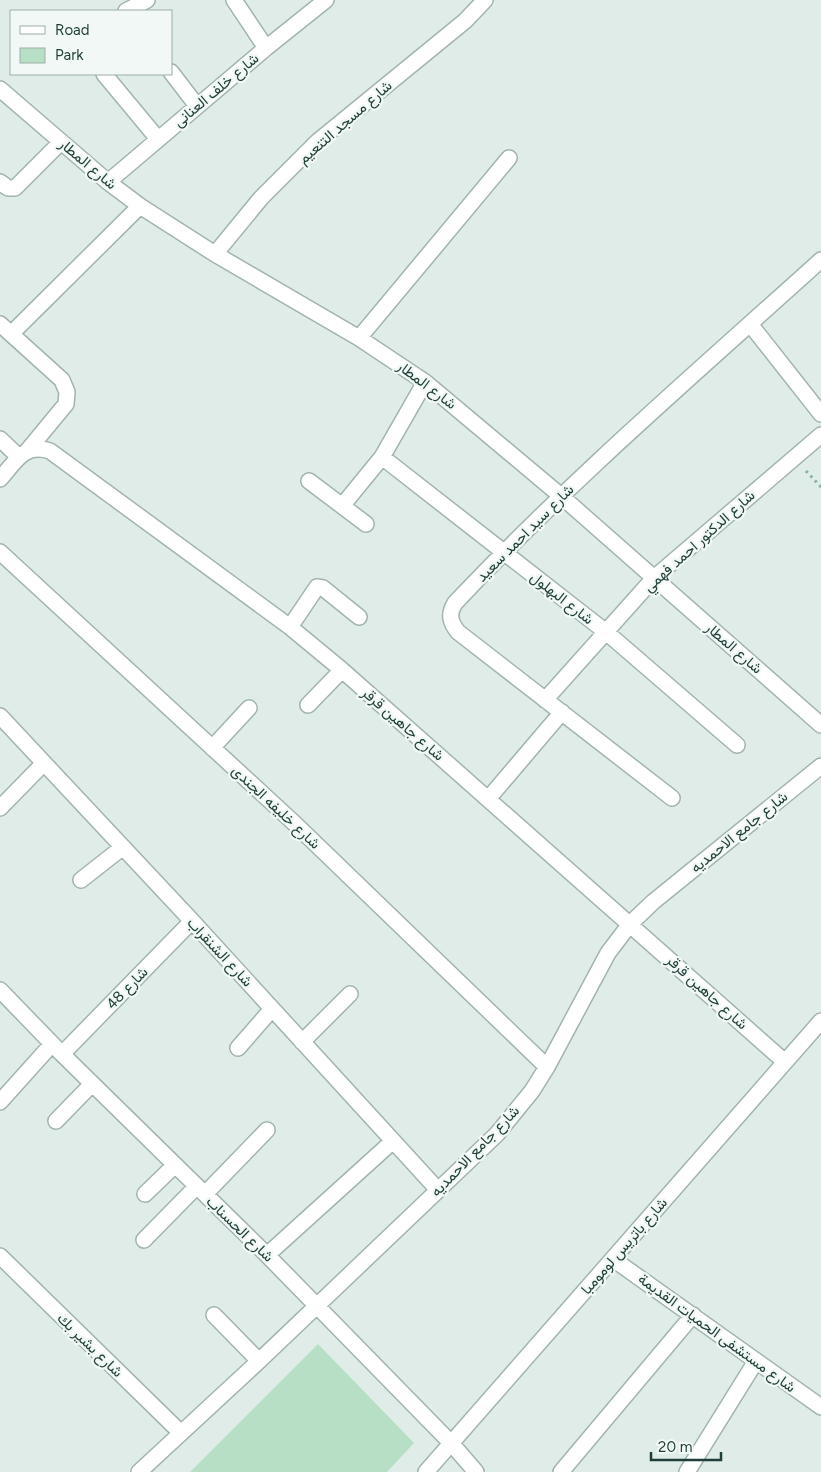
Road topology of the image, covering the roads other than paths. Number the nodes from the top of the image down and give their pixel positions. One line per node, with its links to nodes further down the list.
1 (147, 0): 5 (street)
2 (234, 0): 6 (street)
3 (326, 0): 6 (street, شارع خلف العنانى)
4 (485, 0): 17 (street, شارع مسجد التنعيم)
5 (128, 10)
6 (266, 48): 10 (street, شارع خلف العنانى)
7 (172, 73): 10 (street)
8 (105, 75): 11 (street)
9 (0, 89): 12 (street, شارع المطار)
10 (197, 106): 11 (street, شارع خلف العنانى)
11 (158, 139): 15 (street, شارع خلف العنانى)
12 (61, 142): 14 (street); 15 (street, شارع المطار)
13 (509, 158): 21 (street)
14 (0, 182)
15 (108, 182): 16 (street, شارع المطار)
16 (140, 206): 17 (street, شارع المطار); 20 (street)
17 (215, 254): 21 (street, شارع المطار)
18 (821, 260): 19 (street, شارع سيد احمد سعيد)
19 (750, 324): 23 (street); 30 (street, شارع سيد احمد سعيد)
20 (5, 329): 26 (street)
21 (359, 338): 22 (street, شارع المطار)
22 (425, 382): 27 (street); 30 (street, شارع المطار)
23 (821, 414)
24 (821, 436): 35 (street, شارع الدكتور احمد فهمي)
25 (0, 439): 26 (street)
26 (24, 453): 28 (street); 37 (street, شارع جاهين قرقر)
27 (382, 457): 31 (street); 34 (street, شارع البهلول)
28 (0, 478)
29 (309, 481): 31 (street)
30 (561, 496): 34 (street, شارع سيد احمد سعيد); 35 (street, شارع المطار)
31 (342, 506): 32 (street)
32 (366, 524)
33 (0, 552): 47 (street, شارع خليفه الجندى)
34 (503, 552): 38 (street, شارع البهلول); 40 (street, شارع سيد احمد سعيد)
35 (654, 578): 38 (street, شارع الدكتور احمد فهمي); 45 (street, شارع المطار)
36 (359, 617): 37 (street)
37 (290, 627): 39 (street, شارع جاهين قرقر)
38 (606, 632): 40 (street, شارع الدكتور احمد فهمي); 46 (street, شارع البهلول)
39 (342, 670): 41 (street); 51 (street, شارع جاهين قرقر)
40 (545, 700): 43 (street, شارع سيد احمد سعيد)
41 (308, 705)
42 (249, 708): 47 (street)
43 (562, 712): 50 (street, شارع سيد احمد سعيد); 51 (street)
44 (0, 716): 48 (street, شارع الشنقراب)
45 (821, 725)
46 (737, 744)
47 (212, 748): 65 (street, شارع خليفه الجندى)
48 (44, 763): 52 (street); 53 (street, شارع الشنقراب)
49 (821, 766): 56 (street, شارع جامع الاحمديه)
50 (672, 798)
51 (488, 799): 56 (street, شارع جاهين قرقر)
52 (0, 808)
53 (123, 847): 54 (street); 55 (street, شارع الشنقراب)
54 (81, 880)
55 (192, 921): 59 (street, شارع الشنقراب); 63 (street, شارع 48)
56 (630, 924): 64 (street, شارع جاهين قرقر); 65 (street, شارع جامع الاحمديه)
57 (0, 990): 63 (street, شارع الحسناب)
58 (350, 994): 61 (street)
59 (272, 1009): 61 (street, شارع الشنقراب); 62 (street)
60 (821, 1021): 64 (street, شارع باتريس لومومبا)
61 (302, 1042): 70 (street, شارع الشنقراب)
62 (238, 1048)
63 (57, 1049): 66 (street, شارع الحسناب); 67 (street, شارع 48)
64 (785, 1062): 78 (street, شارع باتريس لومومبا)
65 (547, 1067): 73 (street, شارع جامع الاحمديه)
66 (92, 1084): 68 (street); 71 (street, شارع الحسناب)
67 (0, 1102)
68 (56, 1121)
69 (267, 1130): 72 (street)
70 (393, 1141): 73 (street, شارع الشنقراب); 76 (street)
71 (175, 1165): 72 (street, شارع الحسناب); 74 (street)
72 (201, 1190): 75 (street); 76 (street, شارع الحسناب)
73 (438, 1190): 79 (street, شارع جامع الاحمديه)
74 (146, 1194)
75 (144, 1240)
76 (267, 1255): 79 (street, شارع الحسناب)
77 (0, 1256): 85 (street, شارع بشير بك)
78 (613, 1258): 81 (street, شارع مستشفى الحميات القديمة); 86 (street, شارع باتريس لومومبا)
79 (317, 1306): 83 (street, شارع جامع الاحمديه); 86 (street, شارع الحسناب)
80 (214, 1315): 83 (street)
81 (693, 1315): 82 (street, شارع مستشفى الحميات القديمة); 90 (street)
82 (756, 1360): 84 (street, شارع مستشفى الحميات القديمة); 91 (street)
83 (259, 1361): 85 (street, شارع جامع الاحمديه)
84 (821, 1407)
85 (181, 1433): 87 (street, شارع جامع الاحمديه)
86 (451, 1443): 88 (street, شارع باتريس لومومبا); 89 (street, شارع الحسناب)
87 (139, 1472)
88 (426, 1472)
89 (476, 1472)
90 (561, 1472)
91 (688, 1472)

